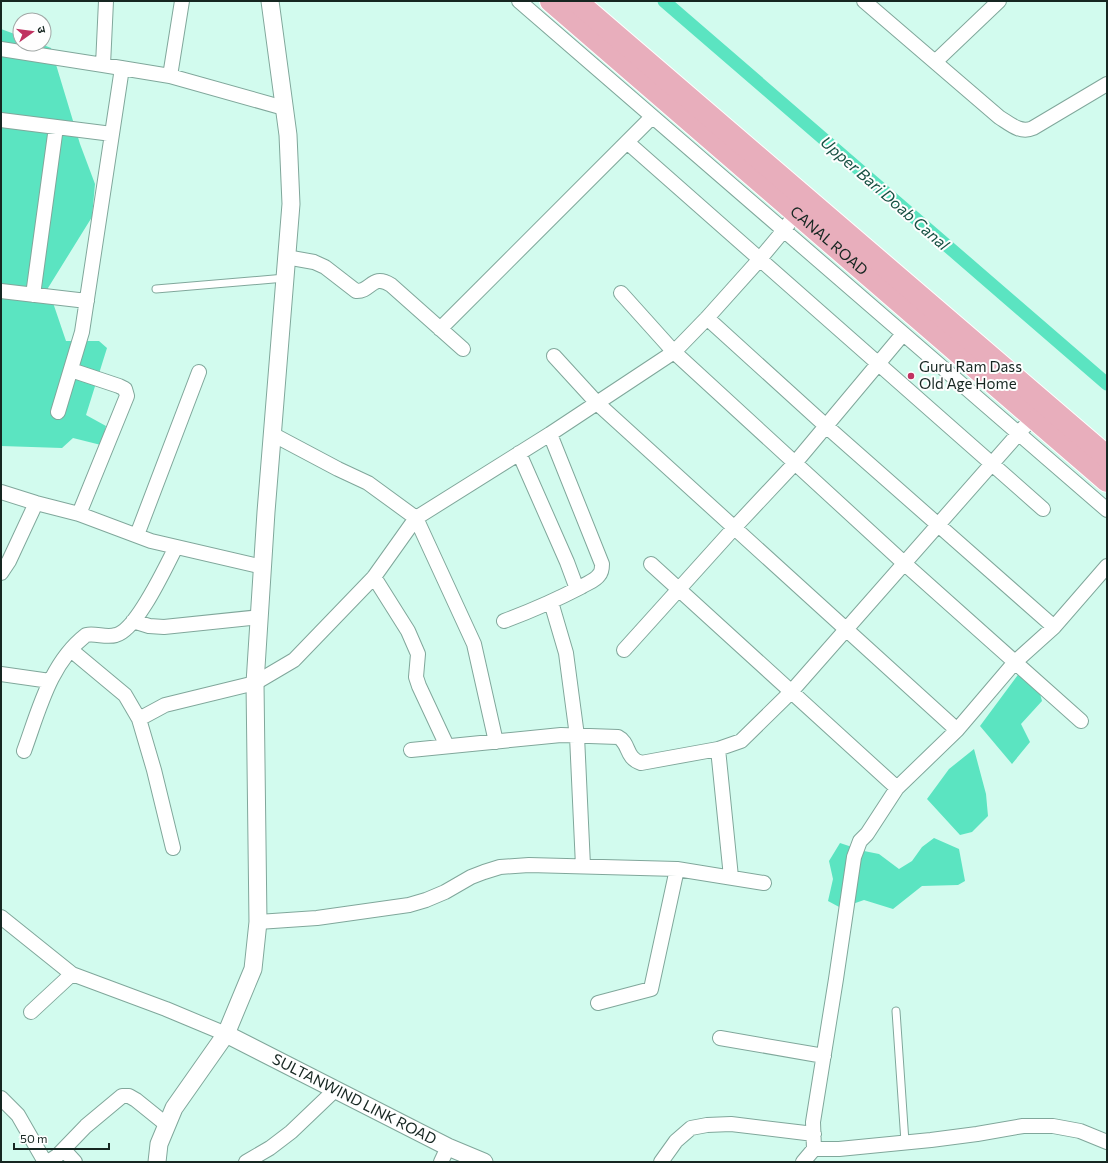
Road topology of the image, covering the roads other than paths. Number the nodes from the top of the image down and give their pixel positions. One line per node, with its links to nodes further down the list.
1 (106, 1): 11 (street)
2 (182, 1): 13 (street)
3 (270, 1): 15 (street)
4 (519, 1): 16 (street)
5 (550, 1): 21 (main road, CANAL ROAD)
6 (576, 1): 47 (main road, CANAL ROAD)
7 (864, 1): 10 (street)
8 (999, 1): 10 (street)
9 (1, 49): 11 (street)
10 (935, 62): 14 (street)
11 (103, 65): 12 (street)
12 (122, 68): 13 (street); 19 (street)
13 (170, 76): 15 (street)
14 (1107, 84)
15 (284, 108): 22 (street)
16 (652, 116): 20 (street); 21 (street)
17 (1, 123): 18 (street)
18 (56, 127): 19 (street); 28 (street)
19 (112, 134): 29 (street)
20 (627, 142): 23 (street); 31 (street)
21 (790, 222): 23 (street); 32 (street); 41 (main road, CANAL ROAD)
22 (286, 256): 24 (street); 31 (street)
23 (759, 260): 30 (street); 36 (street)
24 (285, 278): 25 (lane); 43 (street)
25 (156, 289)
26 (1, 291): 28 (street)
27 (622, 293): 34 (street)
28 (33, 295): 29 (street)
29 (87, 300): 37 (street)
30 (707, 318): 34 (street); 42 (street)
31 (440, 329): 33 (street)
32 (903, 334): 36 (street); 45 (street)
33 (463, 349)
34 (674, 352): 39 (street); 48 (street)
35 (554, 356): 39 (street)
36 (878, 363): 42 (street); 49 (street)
37 (71, 370): 40 (street); 55 (street)
38 (199, 372): 59 (street)
39 (597, 403): 44 (street); 58 (street)
40 (58, 412)
41 (1033, 417): 45 (street); 50 (main road, CANAL ROAD)
42 (826, 426): 48 (street); 57 (street)
43 (272, 434): 56 (street); 64 (street)
44 (550, 434): 46 (street); 67 (street)
45 (1019, 435): 49 (street); 54 (street)
46 (519, 453): 56 (street); 67 (street)
47 (1107, 457)
48 (795, 463): 58 (street); 62 (street)
49 (992, 465): 53 (street); 57 (street)
50 (1107, 481)
51 (1, 492): 52 (street)
52 (36, 503): 55 (street); 65 (street)
53 (1043, 509)
54 (1107, 510)
55 (79, 514): 59 (street)
56 (416, 518): 66 (street); 86 (street)
57 (938, 526): 62 (street); 73 (street)
58 (734, 528): 68 (street); 74 (street)
59 (137, 535): 60 (street)
60 (176, 547): 64 (street); 71 (street)
61 (651, 564): 68 (street)
62 (905, 564): 74 (street); 77 (street)
63 (1107, 566): 73 (street)
64 (263, 567): 70 (street)
65 (1, 573)
66 (374, 577): 80 (street); 87 (street)
67 (577, 589): 69 (street)
68 (679, 590): 76 (street); 81 (street)
69 (551, 602): 72 (street); 85 (street)
70 (260, 616): 71 (street); 80 (street)
71 (133, 621): 75 (street)
72 (504, 621)
73 (1054, 627): 77 (street)
74 (846, 630): 81 (street); 84 (street)
75 (72, 650): 79 (street); 82 (street)
76 (624, 650)
77 (1015, 662): 83 (street); 84 (street)
78 (1, 674): 79 (street)
79 (50, 681): 90 (street)
80 (255, 683): 82 (street); 98 (street)
81 (791, 692): 88 (street); 91 (street)
82 (139, 719): 92 (street)
83 (1081, 720)
84 (957, 730): 91 (street)
85 (577, 736): 86 (street); 88 (street); 93 (street)
86 (496, 742): 87 (street)
87 (447, 746): 89 (street)
88 (718, 749): 95 (street)
89 (411, 750)
90 (24, 751)
91 (897, 788): 105 (street)
92 (173, 848)
93 (583, 866): 94 (street); 98 (street)
94 (677, 869): 95 (street); 100 (street)
95 (731, 877): 96 (street)
96 (764, 883)
97 (1, 917): 99 (street)
98 (258, 922): 103 (street)
99 (72, 974): 102 (street); 103 (street)
100 (598, 1003)
101 (896, 1011): 110 (lane)
102 (31, 1012)
103 (226, 1034): 106 (street, SULTANWIND LINK ROAD); 108 (street)
104 (720, 1038): 105 (street)
105 (824, 1056): 109 (street)
106 (335, 1090): 114 (street, SULTANWIND LINK ROAD); 119 (street)
107 (1, 1098): 115 (street)
108 (167, 1125): 113 (street); 118 (street)
109 (814, 1134): 112 (street); 121 (street)
110 (904, 1142): 111 (street); 112 (street)
111 (1107, 1142)
112 (814, 1149): 122 (street)
113 (64, 1150): 116 (street); 117 (street)
114 (444, 1155): 120 (street, SULTANWIND LINK ROAD)
115 (45, 1162)
116 (48, 1162)
117 (75, 1162)
118 (157, 1162)
119 (246, 1162)
120 (484, 1162)
121 (661, 1162)
122 (803, 1162)

